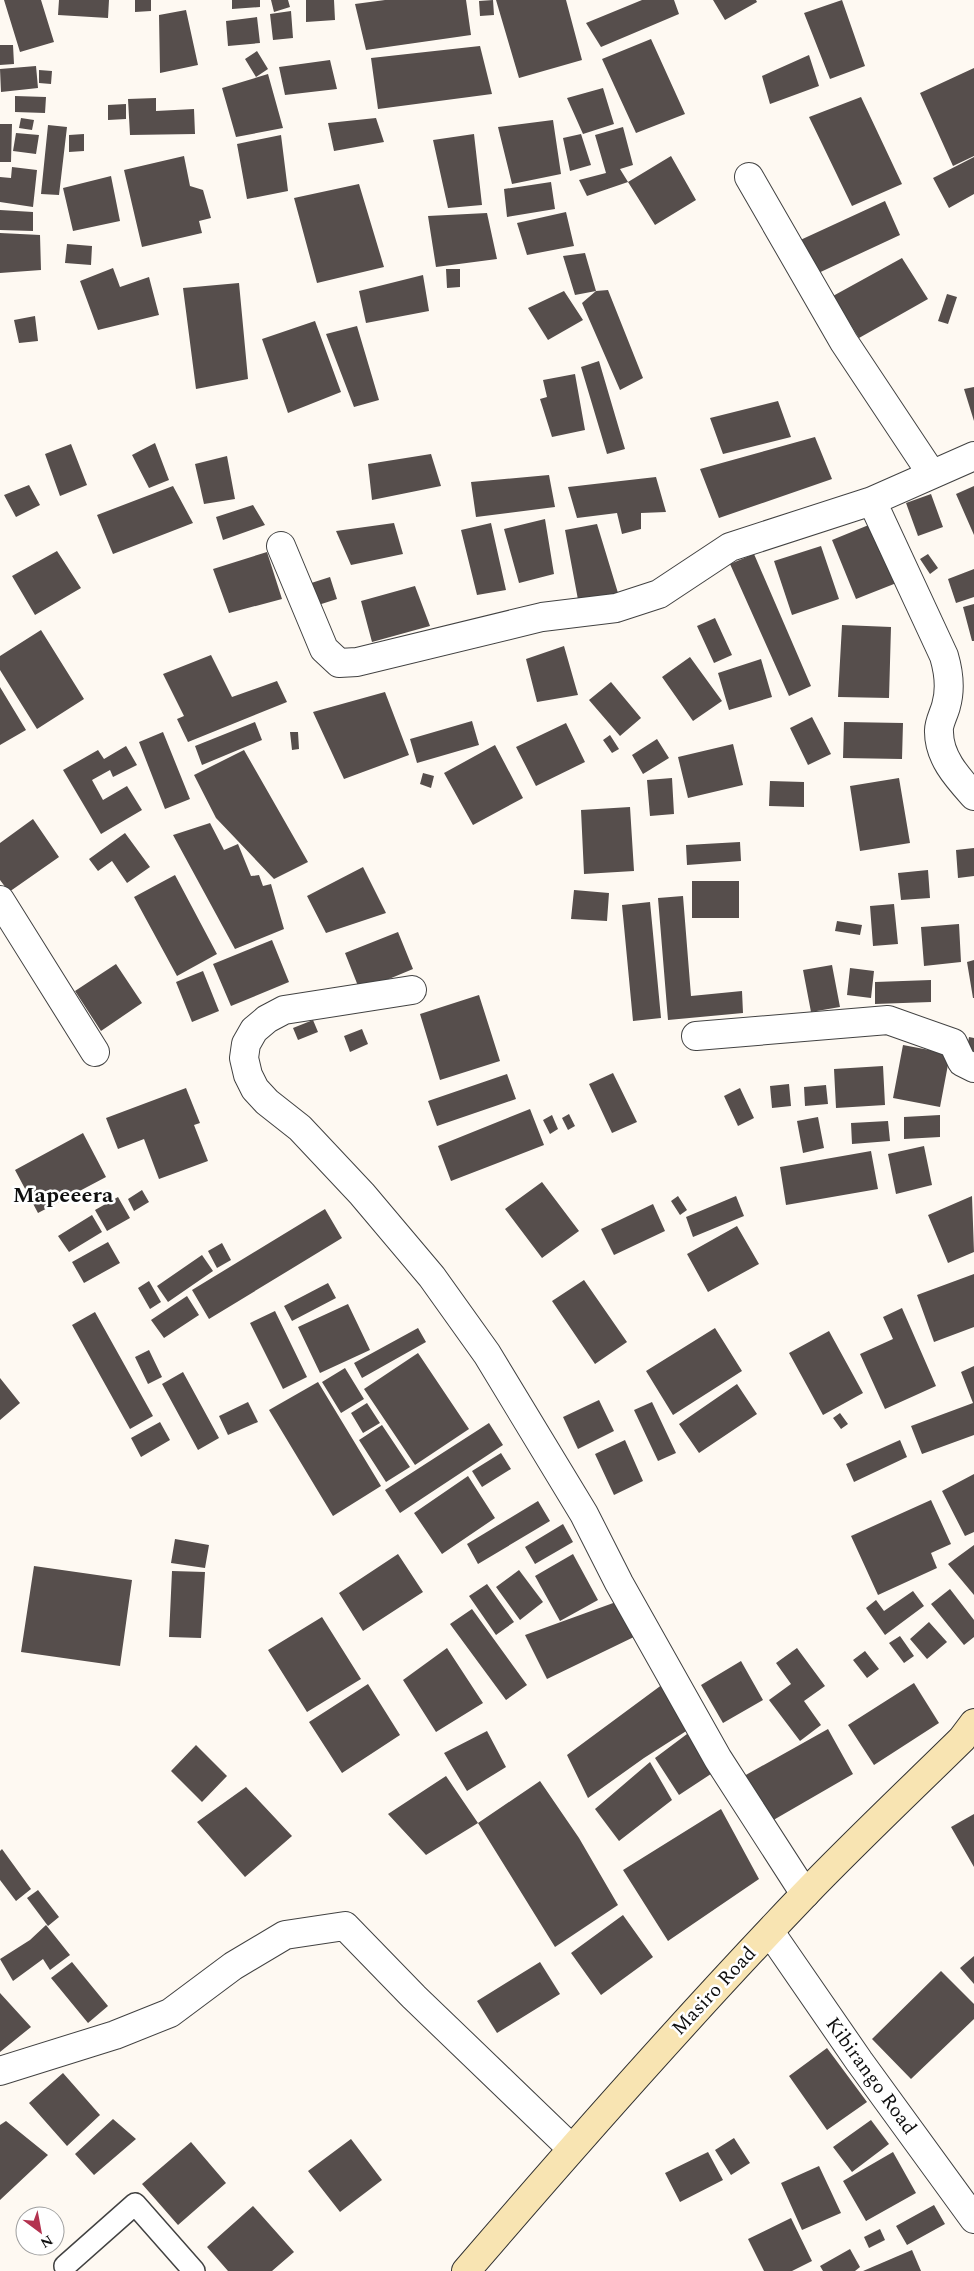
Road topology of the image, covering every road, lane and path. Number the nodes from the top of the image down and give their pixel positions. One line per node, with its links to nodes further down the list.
1 (749, 177): 3 (street)
2 (974, 456): 3 (street)
3 (931, 473): 4 (street)
4 (872, 501): 5 (street); 6 (street)
5 (282, 546)
6 (974, 796)
7 (0, 900): 10 (street)
8 (412, 990): 13 (street)
9 (696, 1036): 11 (street)
10 (95, 1052)
11 (974, 1068)
12 (970, 1736): 13 (main road, Masiro Road)
13 (804, 1894): 14 (main road, Masiro Road)
14 (770, 1932): 16 (main road, Masiro Road); 17 (street, Kibirango Road)
15 (0, 2071): 16 (street)
16 (571, 2148): 20 (main road, Masiro Road)
17 (974, 2219)
18 (64, 2266): 19 (lane)
19 (194, 2271)
20 (466, 2271)

